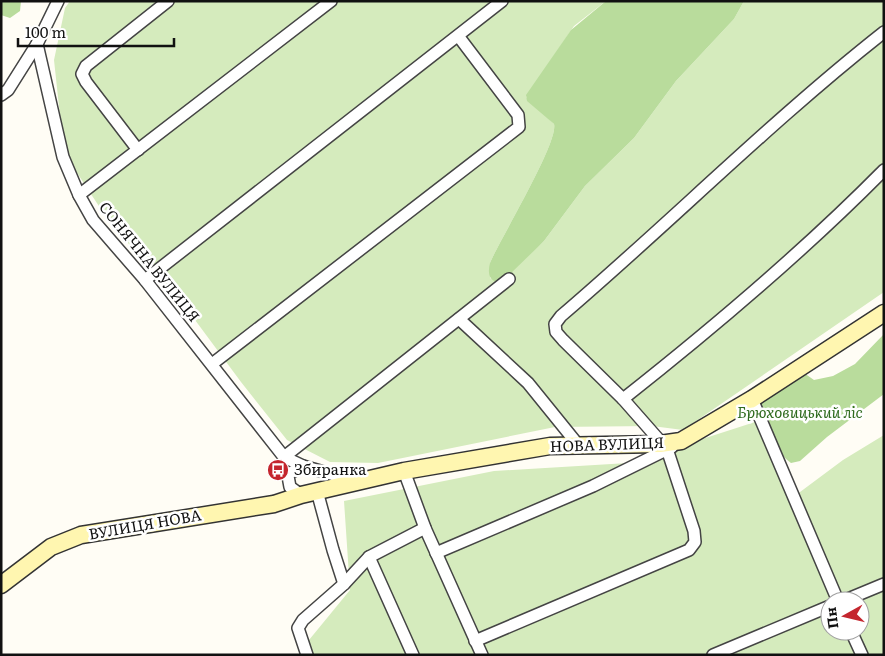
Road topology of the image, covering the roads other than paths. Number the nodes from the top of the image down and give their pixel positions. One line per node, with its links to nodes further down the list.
1 (58, 1): 7 (street)
2 (168, 1): 9 (street)
3 (331, 1): 9 (street)
4 (502, 1): 6 (street)
5 (884, 32): 18 (street)
6 (458, 37): 13 (street); 16 (street)
7 (37, 44): 8 (street); 11 (street, СОНЯЧНА ВУЛИЦЯ)
8 (1, 95)
9 (138, 150): 11 (street)
10 (884, 170): 18 (street)
11 (79, 196): 13 (street, СОНЯЧНА ВУЛИЦЯ)
12 (509, 279): 15 (street)
13 (145, 280): 16 (street, СОНЯЧНА ВУЛИЦЯ)
14 (884, 313): 17 (street, НОВА ВУЛИЦЯ)
15 (459, 319): 20 (street); 21 (street)
16 (212, 364): 21 (street, СОНЯЧНА ВУЛИЦЯ)
17 (752, 399): 19 (street, НОВА ВУЛИЦЯ); 34 (street)
18 (623, 400): 19 (street)
19 (669, 445): 20 (street, НОВА ВУЛИЦЯ); 29 (street); 37 (street)
20 (578, 446): 23 (street, НОВА ВУЛИЦЯ)
21 (284, 457): 22 (street, СОНЯЧНА ВУЛИЦЯ); 26 (street)
22 (302, 466): 24 (street, НОВА ВУЛИЦЯ); 26 (street)
23 (404, 470): 25 (street, НОВА ВУЛИЦЯ); 28 (street)
24 (322, 472): 25 (street, НОВА ВУЛИЦЯ); 27 (street)
25 (356, 481): 27 (street, НОВА ВУЛИЦЯ)
26 (293, 486): 27 (street, НОВА ВУЛИЦЯ); 33 (street, ВУЛИЦЯ НОВА)
27 (320, 490): 31 (street)
28 (425, 528): 29 (street); 30 (street)
29 (436, 553): 37 (street)
30 (369, 557): 31 (street); 40 (street)
31 (344, 584): 39 (street)
32 (884, 584): 35 (street)
33 (1, 585)
34 (834, 591)
35 (867, 591)
36 (820, 610): 42 (street)
37 (475, 640): 41 (street)
38 (856, 641): 43 (street)
39 (307, 655)
40 (413, 655)
41 (482, 655)
42 (713, 655)
43 (862, 655)

